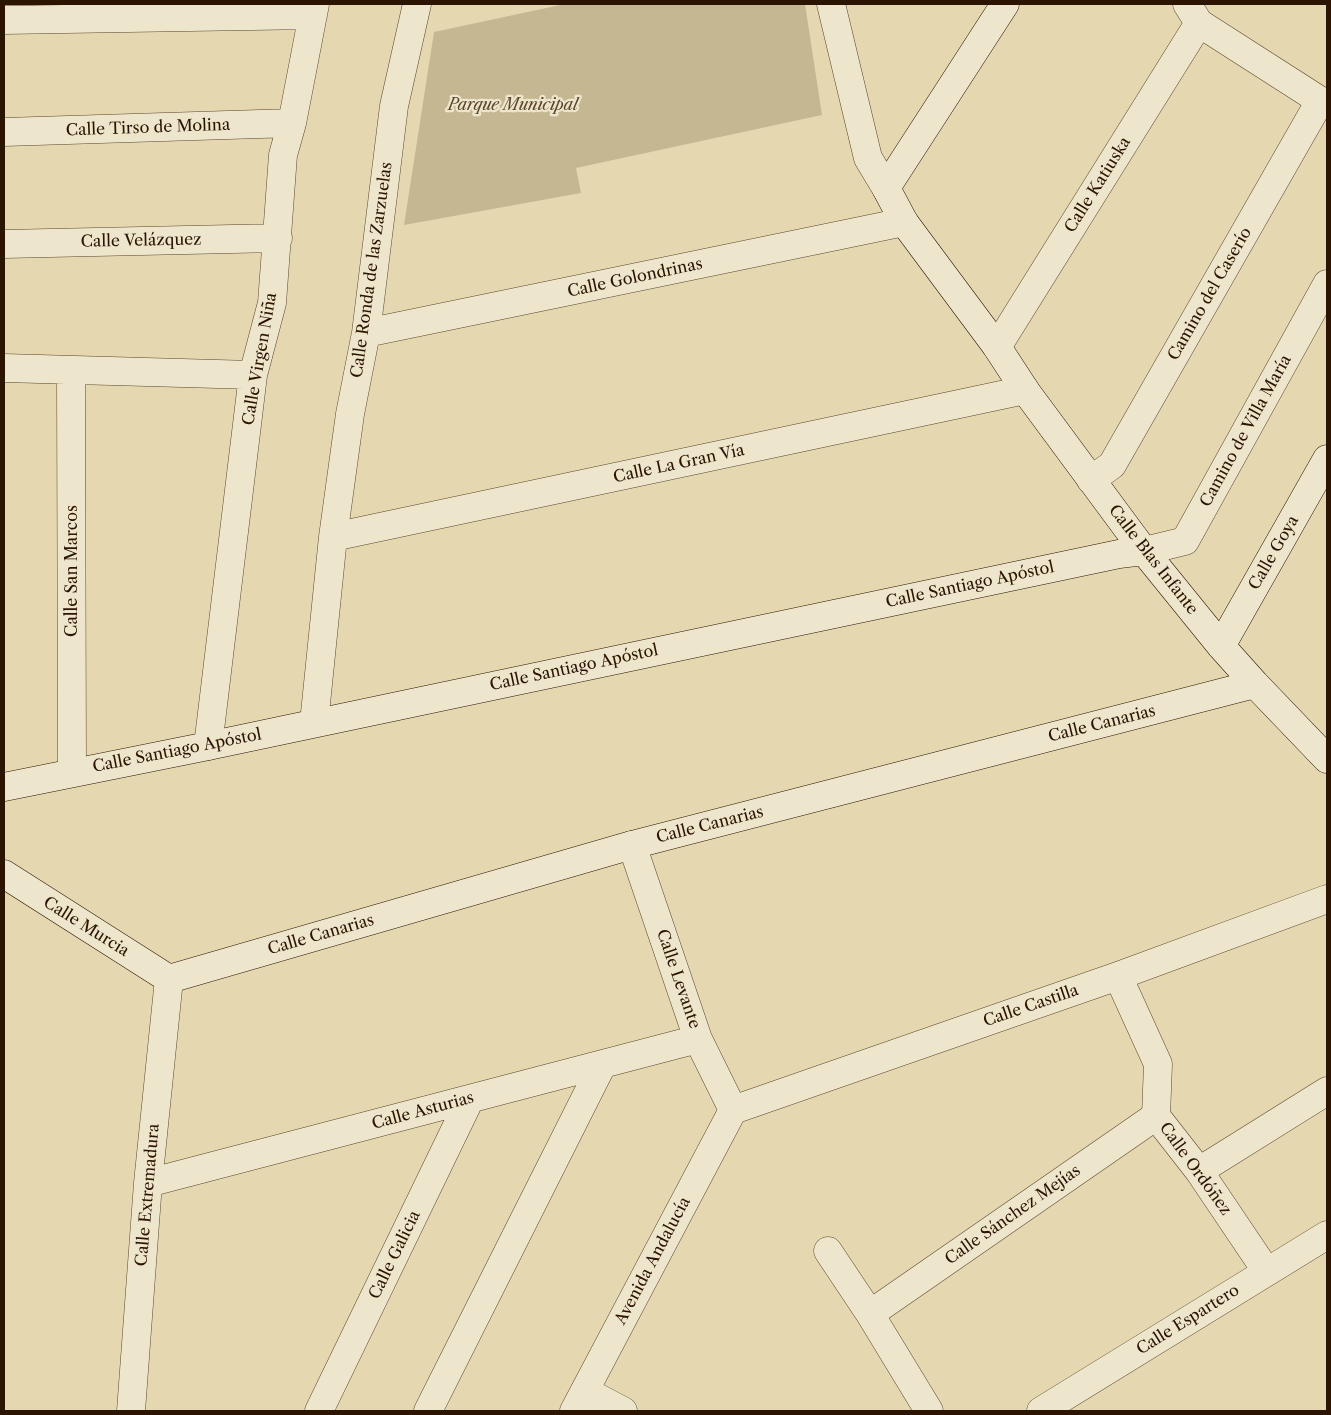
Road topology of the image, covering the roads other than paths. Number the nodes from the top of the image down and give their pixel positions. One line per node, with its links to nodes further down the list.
1 (417, 4): 15 (street, Calle Ronda de las Zarzuelas)
2 (831, 4): 10 (street, Calle Blas Infante)
3 (1006, 4): 10 (street)
4 (314, 9): 6 (street); 8 (street, Calle Virgen Niña)
5 (1193, 13): 7 (street); 16 (street, Calle Katiuska)
6 (4, 20)
7 (1324, 103): 22 (street, Camino del Caserío)
8 (292, 123): 9 (street, Calle Tirso de Molina); 12 (street, Calle Virgen Niña)
9 (4, 132)
10 (886, 188): 11 (street, Calle Blas Infante)
11 (904, 222): 15 (street, Calle Golondrinas); 16 (street, Calle Blas Infante)
12 (278, 238): 13 (street, Calle Velázquez); 19 (street, Calle Virgen Niña)
13 (4, 244)
14 (1327, 284): 24 (street, Camino de Villa María)
15 (366, 333): 23 (street, Calle Ronda de las Zarzuelas)
16 (996, 347): 20 (street, Calle Blas Infante)
17 (4, 368): 18 (street)
18 (71, 370): 19 (street); 30 (street, Calle San Marcos)
19 (253, 375): 28 (street, Calle Virgen Niña)
20 (1025, 390): 22 (street, Calle Blas Infante); 23 (street, Calle La Gran Vía)
21 (1327, 459): 25 (street, Calle Goya)
22 (1091, 480): 24 (street, Calle Blas Infante)
23 (333, 537): 27 (street)
24 (1144, 551): 25 (street, Calle Blas Infante); 27 (street, Calle Santiago Apóstol)
25 (1221, 646): 26 (street, Calle Blas Infante)
26 (1255, 684): 29 (street, Calle Blas Infante); 32 (street, Calle Canarias)
27 (314, 723): 28 (street, Calle Santiago Apóstol)
28 (208, 746): 30 (street, Calle Santiago Apóstol)
29 (1327, 759)
30 (72, 772): 31 (street, Calle Santiago Apóstol)
31 (4, 787)
32 (632, 845): 36 (street, Calle Canarias); 37 (street, Calle Levante)
33 (4, 874): 36 (street, Calle Murcia)
34 (1327, 899): 35 (street, Calle Castilla)
35 (1118, 976): 41 (street, Calle Castilla); 42 (street, Calle Ordóñez)
36 (170, 979): 44 (street, Calle Extremadura)
37 (698, 1039): 38 (street, Calle Asturias); 41 (street, Calle Levante)
38 (602, 1064): 40 (street, Calle Asturias); 53 (street)
39 (1327, 1091): 43 (street)
40 (470, 1099): 44 (street, Calle Asturias); 52 (street, Calle Galicia)
41 (733, 1110): 49 (street, Avenida Andalucía)
42 (1156, 1116): 43 (street, Calle Ordóñez); 48 (street, Calle Sánchez Mejías)
43 (1199, 1171): 47 (street, Calle Ordóñez)
44 (148, 1183): 51 (street, Calle Extremadura)
45 (1327, 1235): 47 (street, Calle Espartero)
46 (828, 1251): 48 (street)
47 (1266, 1272): 50 (street, Calle Espartero)
48 (870, 1314): 55 (street)
49 (579, 1401): 54 (street)
50 (1048, 1410)
51 (131, 1411)
52 (320, 1411)
53 (428, 1411)
54 (623, 1411)
55 (929, 1411)

